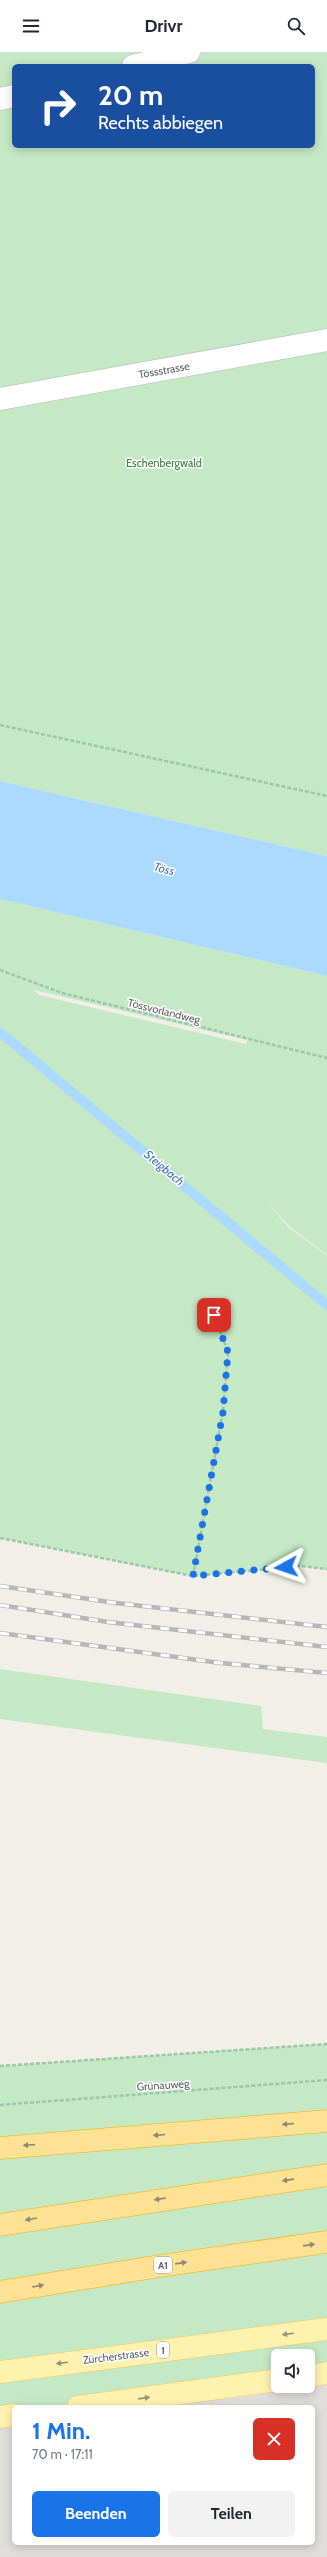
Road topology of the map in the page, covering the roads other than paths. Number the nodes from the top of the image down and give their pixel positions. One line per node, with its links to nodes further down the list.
1 (189, 52): 2 (street)
2 (141, 64)
3 (12, 96): 4 (street)
4 (0, 99)
5 (327, 340): 6 (street, Tössstrasse)
6 (0, 399)
7 (327, 2121): 8 (highway, one-way to 8)
8 (0, 2148)
9 (327, 2175): 10 (highway, one-way to 10)
10 (0, 2225)
11 (327, 2242): 12 (highway, A1, one-way to 11)
12 (0, 2292)
13 (327, 2329): 14 (main road, Zürcherstrasse / 1, one-way to 14)
14 (0, 2372)
15 (327, 2373): 16 (main road)
16 (315, 2375)
17 (271, 2381): 18 (main road, one-way to 17)
18 (93, 2405)
19 (12, 2416): 20 (main road)
20 (0, 2417)

